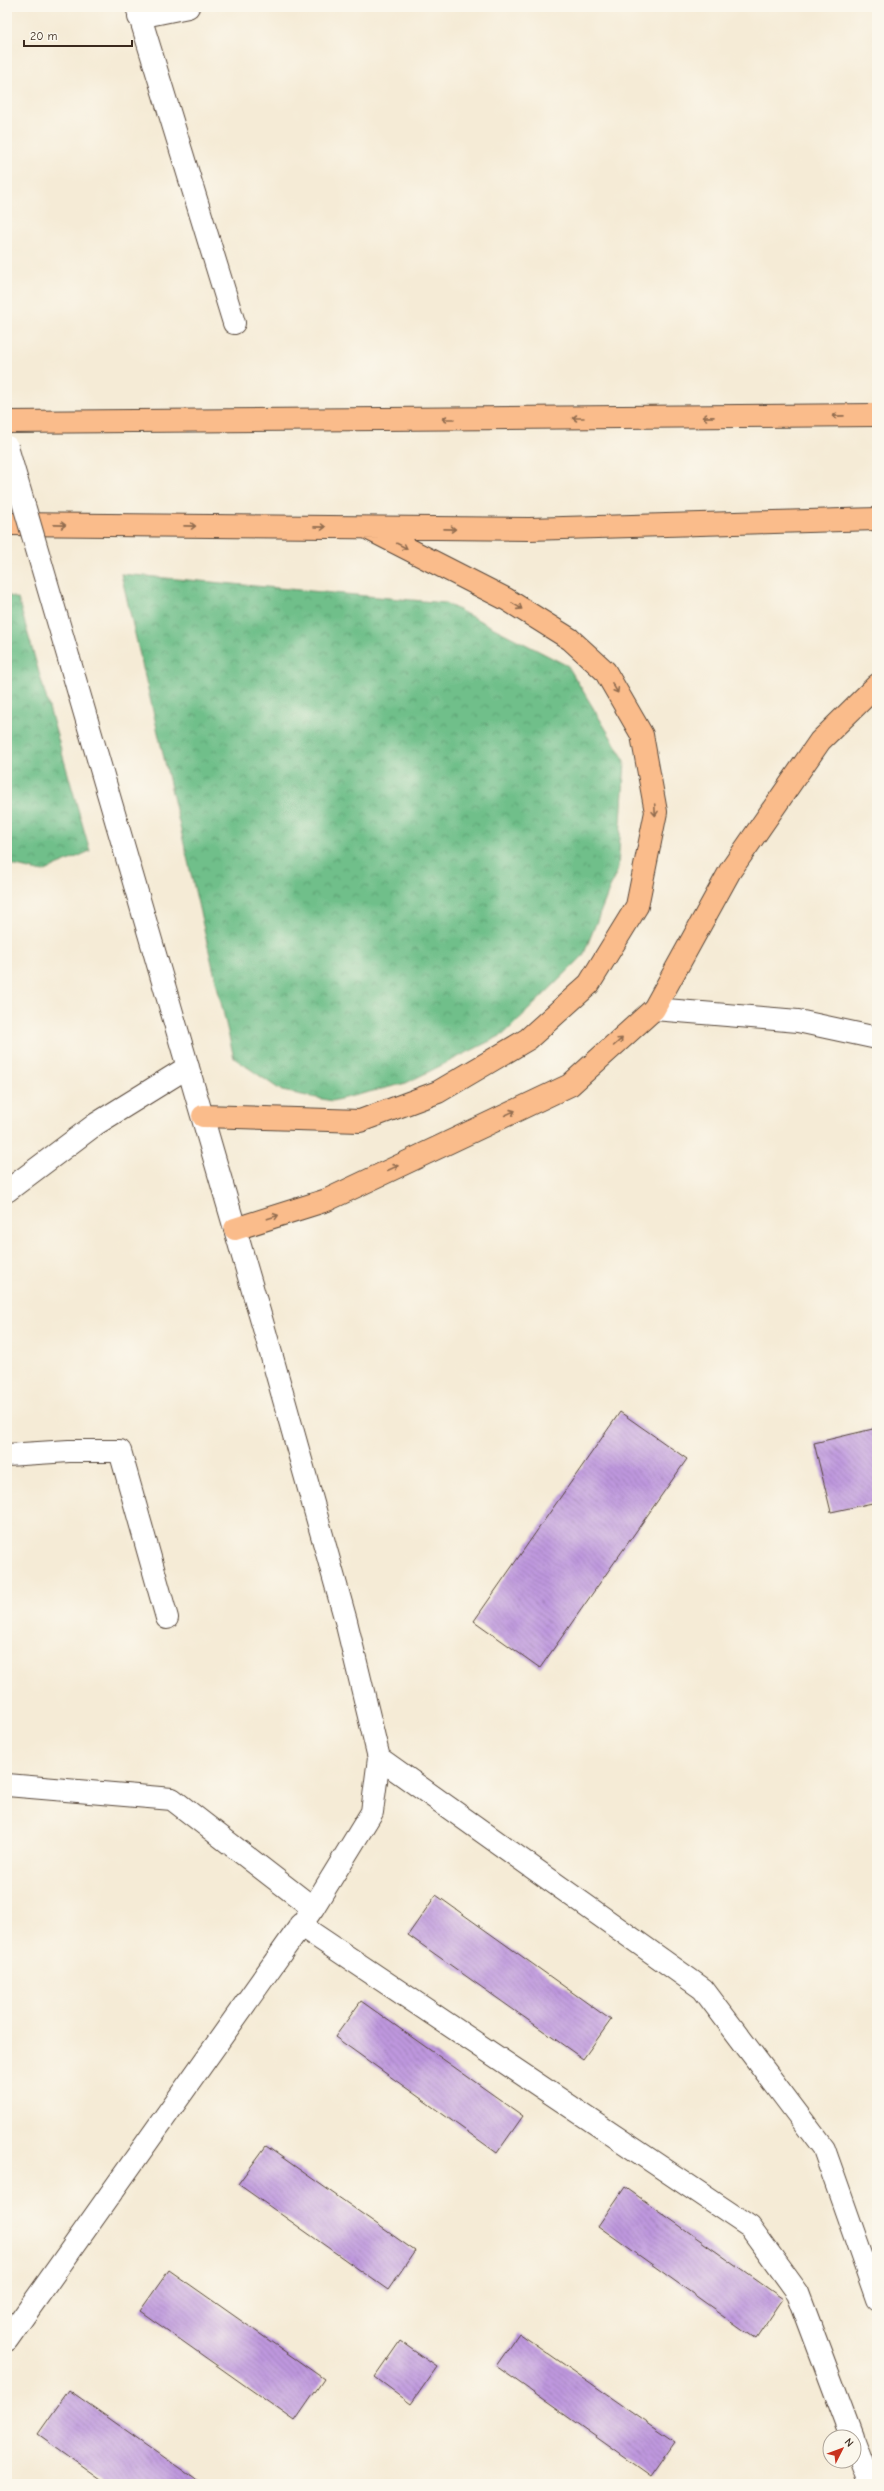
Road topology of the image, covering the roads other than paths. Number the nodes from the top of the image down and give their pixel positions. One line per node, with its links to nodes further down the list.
1 (188, 7): 2 (street)
2 (138, 12): 3 (street)
3 (234, 324)
4 (877, 415): 5 (highway, one-way to 5)
5 (7, 422)
6 (7, 447): 13 (street, bridge)
7 (877, 519): 9 (highway, one-way to 7)
8 (7, 524): 9 (highway, one-way to 9)
9 (367, 528): 14 (highway, one-way to 14)
10 (877, 685): 11 (highway)
11 (654, 1009): 12 (street); 16 (highway, one-way to 11)
12 (877, 1038)
13 (188, 1067): 14 (street); 15 (street)
14 (203, 1116): 16 (street)
15 (7, 1191)
16 (236, 1229): 19 (street)
17 (7, 1455): 18 (street)
18 (167, 1618)
19 (379, 1758): 21 (street); 22 (street)
20 (7, 1785): 21 (street)
21 (306, 1916): 23 (street); 24 (street)
22 (877, 2299)
23 (7, 2340)
24 (849, 2429)
25 (862, 2463): 26 (street)
26 (870, 2484)

